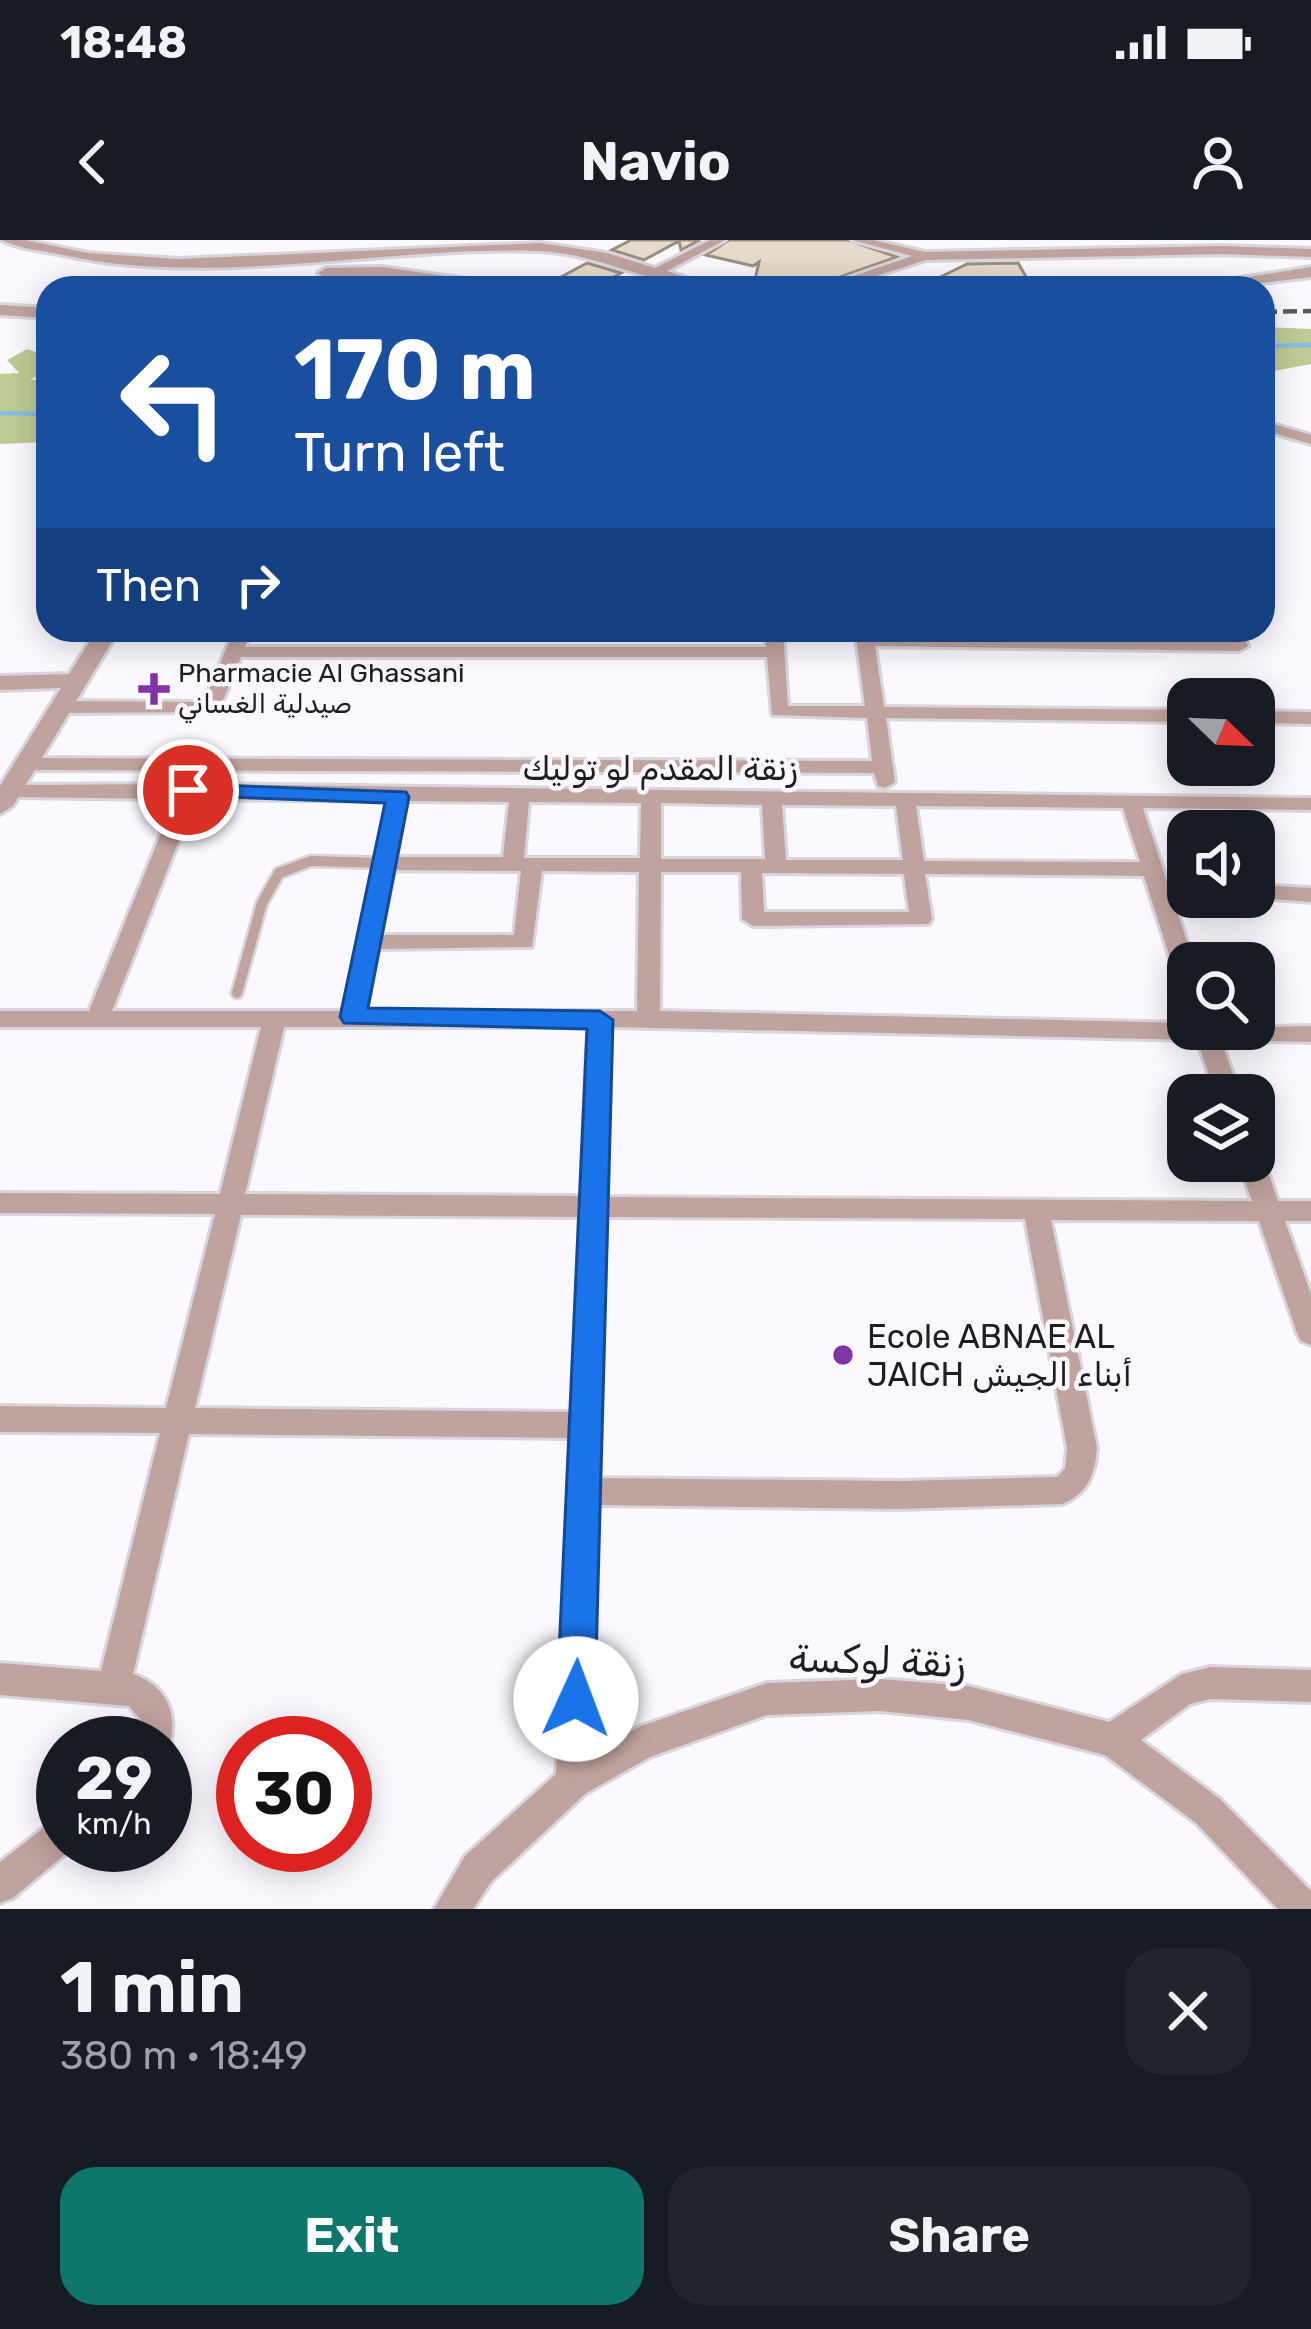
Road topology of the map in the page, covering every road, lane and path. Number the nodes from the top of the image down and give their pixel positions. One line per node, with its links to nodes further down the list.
1 (8, 240): 8 (street)
2 (59, 240): 8 (street)
3 (454, 240): 9 (street)
4 (719, 240): 14 (street)
5 (857, 240): 12 (street)
6 (973, 240): 12 (street)
7 (1223, 245): 10 (street); 12 (street)
8 (28, 248): 11 (street); 13 (street)
9 (433, 250): 13 (street); 14 (street)
10 (1311, 253)
11 (0, 254)
12 (925, 256): 18 (street)
13 (323, 268): 16 (street)
14 (654, 273): 17 (street)
15 (1311, 274): 19 (street); 20 (street)
16 (410, 276)
17 (665, 276)
18 (862, 276)
19 (1275, 278)
20 (1275, 281)
21 (0, 310): 22 (street)
22 (36, 312)
23 (1275, 428): 24 (street)
24 (1311, 440)
25 (100, 642): 33 (street)
26 (239, 642): 31 (street)
27 (775, 642): 32 (street)
28 (865, 642): 36 (street)
29 (1103, 642): 30 (street)
30 (1237, 642)
31 (235, 652): 32 (street); 35 (street)
32 (775, 652): 36 (street)
33 (76, 680): 34 (street); 35 (street)
34 (0, 682)
35 (61, 707): 40 (street)
36 (875, 712): 37 (street); 41 (street)
37 (1167, 716)
38 (1275, 717): 39 (street)
39 (1311, 718)
40 (26, 764): 41 (street); 45 (street)
41 (883, 766): 48 (street)
42 (188, 790): 43 (street, زنقة المقدم لو توليك); 45 (street, زنقة المقدم لو توليك); 65 (street)
43 (398, 797): 44 (street, زنقة المقدم لو توليك); 52 (street)
44 (520, 797): 46 (street, زنقة المقدم لو توليك); 51 (street)
45 (4, 798)
46 (651, 798): 47 (street, زنقة المقدم لو توليك); 53 (street)
47 (772, 798): 48 (street, زنقة المقدم لو توليك); 55 (street)
48 (896, 800): 49 (street, زنقة المقدم لو توليك); 56 (street)
49 (1131, 803): 50 (street, زنقة المقدم لو توليك); 57 (street)
50 (1311, 804)
51 (523, 862): 52 (street); 53 (street); 61 (street)
52 (384, 863): 61 (street); 63 (lane)
53 (650, 863): 54 (street); 68 (street)
54 (751, 863): 55 (street); 56 (street)
55 (776, 863): 56 (street)
56 (914, 864): 57 (street)
57 (1153, 879): 58 (street); 62 (street)
58 (1167, 883)
59 (1275, 893): 60 (street)
60 (1311, 895)
61 (368, 942): 64 (street)
62 (1175, 942)
63 (237, 994)
64 (353, 1017): 66 (street); 69 (street)
65 (98, 1018): 66 (street); 67 (street)
66 (275, 1018): 75 (street)
67 (0, 1019)
68 (648, 1019): 69 (street); 70 (street)
69 (600, 1020): 76 (street)
70 (1167, 1031)
71 (1275, 1033): 72 (street)
72 (1311, 1034)
73 (1259, 1182): 77 (street)
74 (0, 1203): 75 (street)
75 (228, 1206): 76 (street); 82 (street)
76 (592, 1209): 79 (street); 83 (street)
77 (1269, 1210): 78 (street); 79 (street); 80 (street)
78 (1311, 1210)
79 (1036, 1211): 84 (street)
80 (1311, 1333)
81 (0, 1419): 82 (street)
82 (176, 1420): 83 (street); 86 (street)
83 (586, 1425): 84 (street)
84 (582, 1491): 90 (street)
85 (0, 1679): 86 (street)
86 (114, 1685): 88 (street)
87 (1311, 1686): 89 (street)
88 (158, 1716)
89 (1113, 1740): 90 (street, زنقة لوكسة); 94 (street, زنقة لوكسة)
90 (573, 1782): 93 (street, زنقة لوكسة)
91 (36, 1856): 92 (street)
92 (0, 1885)
93 (452, 1909)
94 (1303, 1909)

